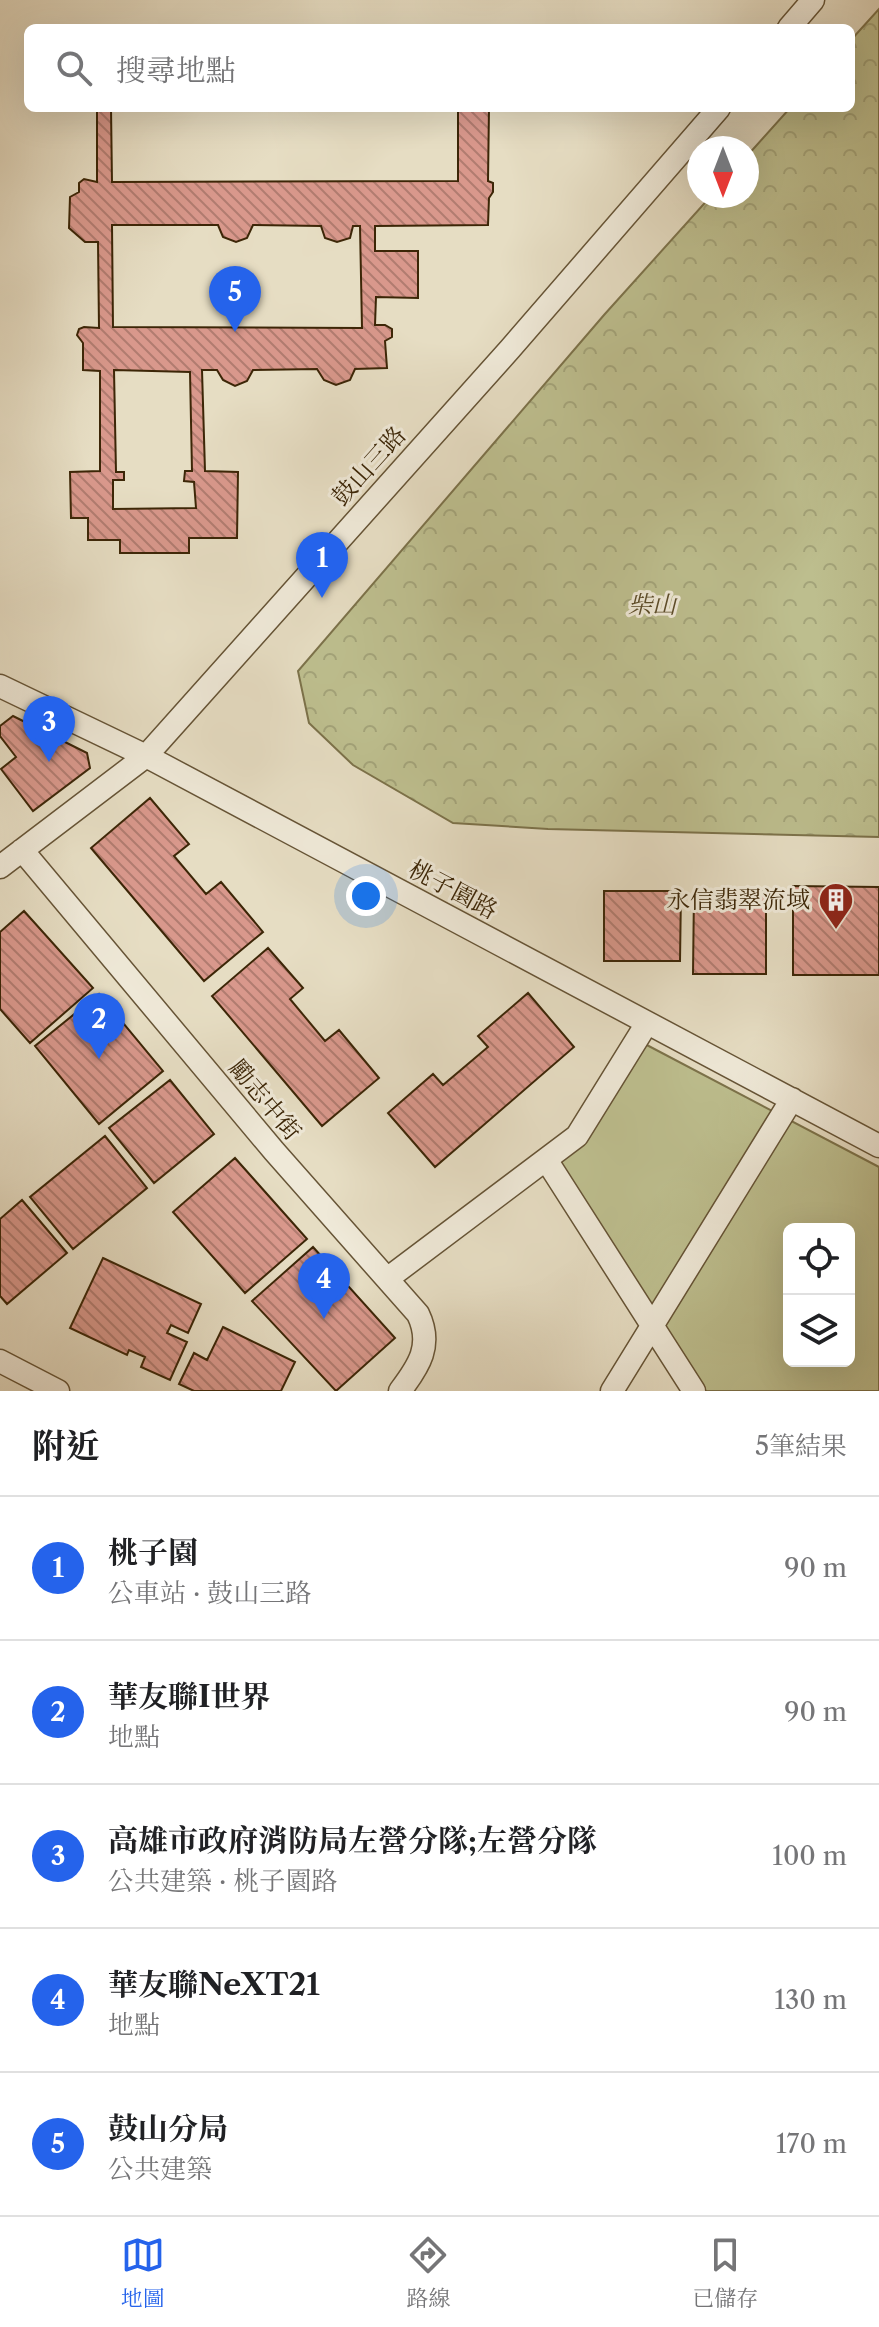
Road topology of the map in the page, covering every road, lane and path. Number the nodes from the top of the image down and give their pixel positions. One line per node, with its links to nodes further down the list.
1 (813, 0): 2 (street)
2 (792, 24)
3 (716, 112): 5 (street, 鼓山三路)
4 (0, 686): 5 (street, 桃子園路)
5 (146, 756): 6 (street, 鼓山三路); 8 (street, 桃子園路)
6 (22, 850): 7 (street, 鼓山三路); 12 (street, 勵志中街)
7 (0, 867)
8 (647, 1023): 9 (street, 桃子園路); 11 (street)
9 (792, 1099): 10 (street, 桃子園路); 13 (street)
10 (879, 1146)
11 (547, 1161): 12 (street); 13 (street)
12 (387, 1279): 16 (street, 勵志中街)
13 (653, 1327): 17 (street); 18 (street)
14 (0, 1361): 15 (street)
15 (58, 1391)
16 (400, 1391)
17 (612, 1391)
18 (694, 1391)

